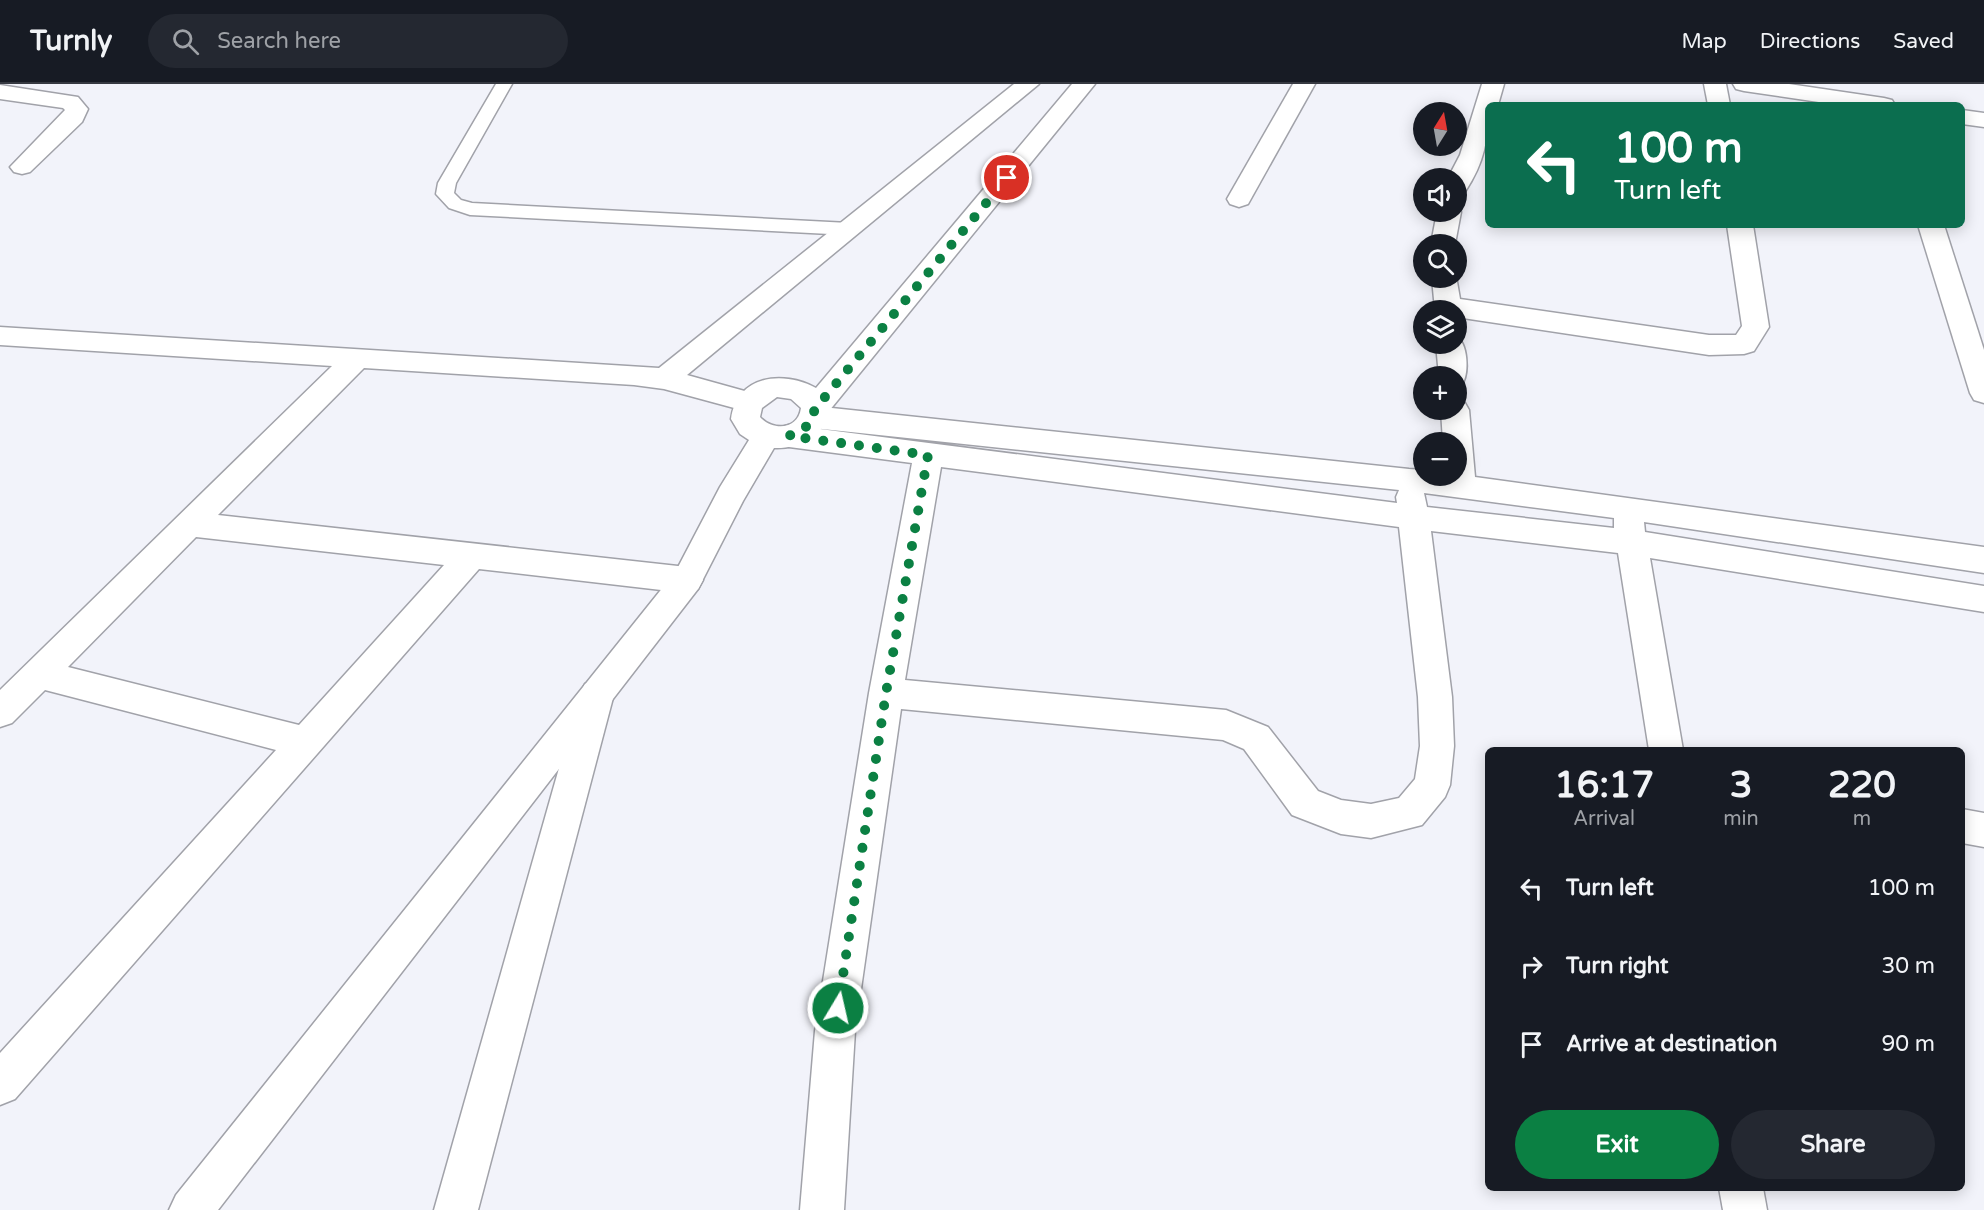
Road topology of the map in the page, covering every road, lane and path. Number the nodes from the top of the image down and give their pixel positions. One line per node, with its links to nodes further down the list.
1 (504, 84): 18 (lane)
2 (1028, 84): 18 (street)
3 (1084, 84): 28 (street)
4 (1304, 84): 17 (street)
5 (1493, 84): 9 (street)
6 (1715, 84): 10 (street)
7 (1744, 84): 11 (street)
8 (0, 92): 15 (street)
9 (1488, 102)
10 (1718, 102)
11 (1864, 102)
12 (1485, 111): 16 (street)
13 (1965, 117): 14 (street)
14 (1984, 120)
15 (22, 166)
16 (1466, 168)
17 (1239, 199)
18 (849, 228): 25 (street)
19 (1740, 228): 21 (street)
20 (1932, 228): 23 (street)
21 (1467, 311)
22 (0, 336): 24 (street)
23 (1976, 346): 26 (street)
24 (357, 358): 25 (street); 36 (street)
25 (664, 379): 27 (street)
26 (1984, 393)
27 (749, 402): 28 (street); 29 (street)
28 (814, 413): 29 (street); 31 (street)
29 (778, 436): 30 (street); 40 (street)
30 (928, 455): 35 (street); 43 (street)
31 (1409, 480): 32 (street); 35 (street)
32 (1413, 480)
33 (1461, 486): 34 (street)
34 (1627, 508): 37 (street); 39 (street)
35 (1412, 517): 37 (street); 43 (street)
36 (189, 524): 38 (street); 42 (street)
37 (1630, 542): 41 (street); 47 (street)
38 (472, 556): 40 (street); 46 (street)
39 (1984, 560)
40 (687, 580): 44 (street)
41 (1984, 598)
42 (39, 674): 45 (street); 46 (street)
43 (886, 693): 54 (street)
44 (597, 694): 52 (street); 53 (street)
45 (0, 712)
46 (306, 742): 50 (street)
47 (1665, 747)
48 (1965, 827): 49 (street)
49 (1984, 830)
50 (0, 1084)
51 (1742, 1191): 55 (street)
52 (192, 1210)
53 (456, 1210)
54 (822, 1210)
55 (1745, 1210)

